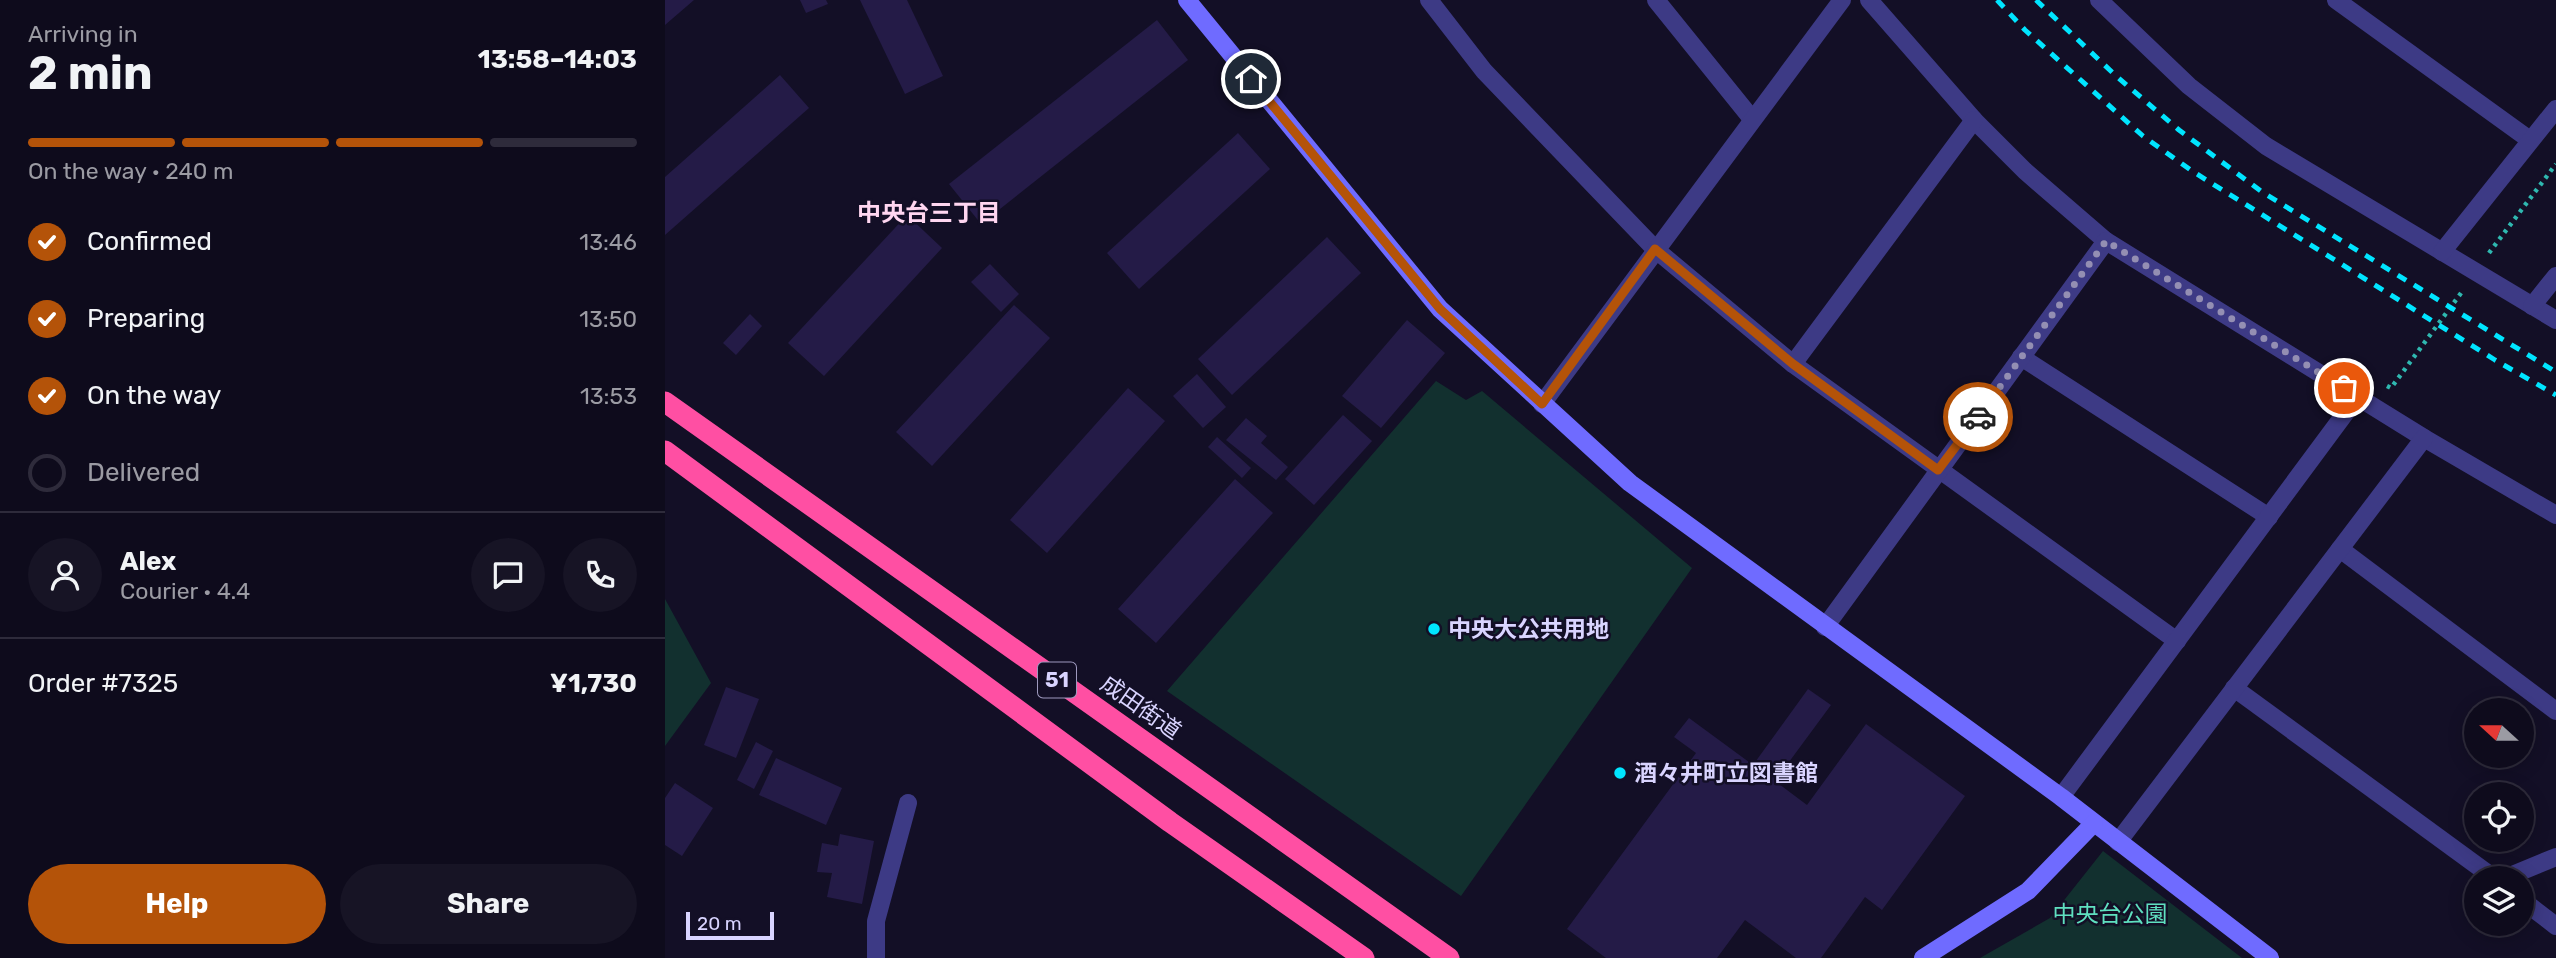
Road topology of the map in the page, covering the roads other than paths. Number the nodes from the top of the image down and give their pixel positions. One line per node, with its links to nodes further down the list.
1 (1187, 0): 22 (street)
2 (1429, 0): 13 (street)
3 (1656, 0): 9 (street)
4 (1842, 0): 9 (street)
5 (1869, 0): 10 (street)
6 (2099, 0): 14 (street)
7 (2336, 0): 11 (street)
8 (2556, 109): 11 (street)
9 (1752, 119): 13 (street)
10 (1974, 120): 12 (street); 19 (street)
11 (2530, 141): 14 (street)
12 (2106, 241): 18 (street); 20 (street)
13 (1655, 249): 19 (street); 22 (street)
14 (2442, 252): 16 (street)
15 (2556, 276): 16 (street)
16 (2532, 306): 17 (street)
17 (2556, 320)
18 (2021, 357): 25 (street); 27 (street)
19 (1793, 364): 25 (street)
20 (2358, 396): 23 (street); 27 (street)
21 (665, 402): 44 (highway, 成田街道 / 51)
22 (1542, 404): 29 (street)
23 (2424, 438): 26 (street); 28 (street)
24 (665, 451): 43 (highway, 51)
25 (1938, 470): 29 (street); 30 (street)
26 (2556, 515)
27 (2269, 517): 30 (street)
28 (2340, 549): 31 (street); 32 (street)
29 (1825, 626): 33 (street)
30 (2177, 641): 33 (street)
31 (2234, 688): 36 (street); 38 (street)
32 (2556, 711)
33 (2061, 797): 35 (street)
34 (908, 803): 42 (street)
35 (2094, 823): 36 (street); 45 (street)
36 (2118, 842): 46 (street)
37 (2556, 857): 39 (street)
38 (2478, 866)
39 (2534, 866)
40 (2534, 909): 41 (street)
41 (2556, 926)
42 (876, 958)
43 (1364, 958)
44 (1449, 958)
45 (1923, 958)
46 (2270, 958)

